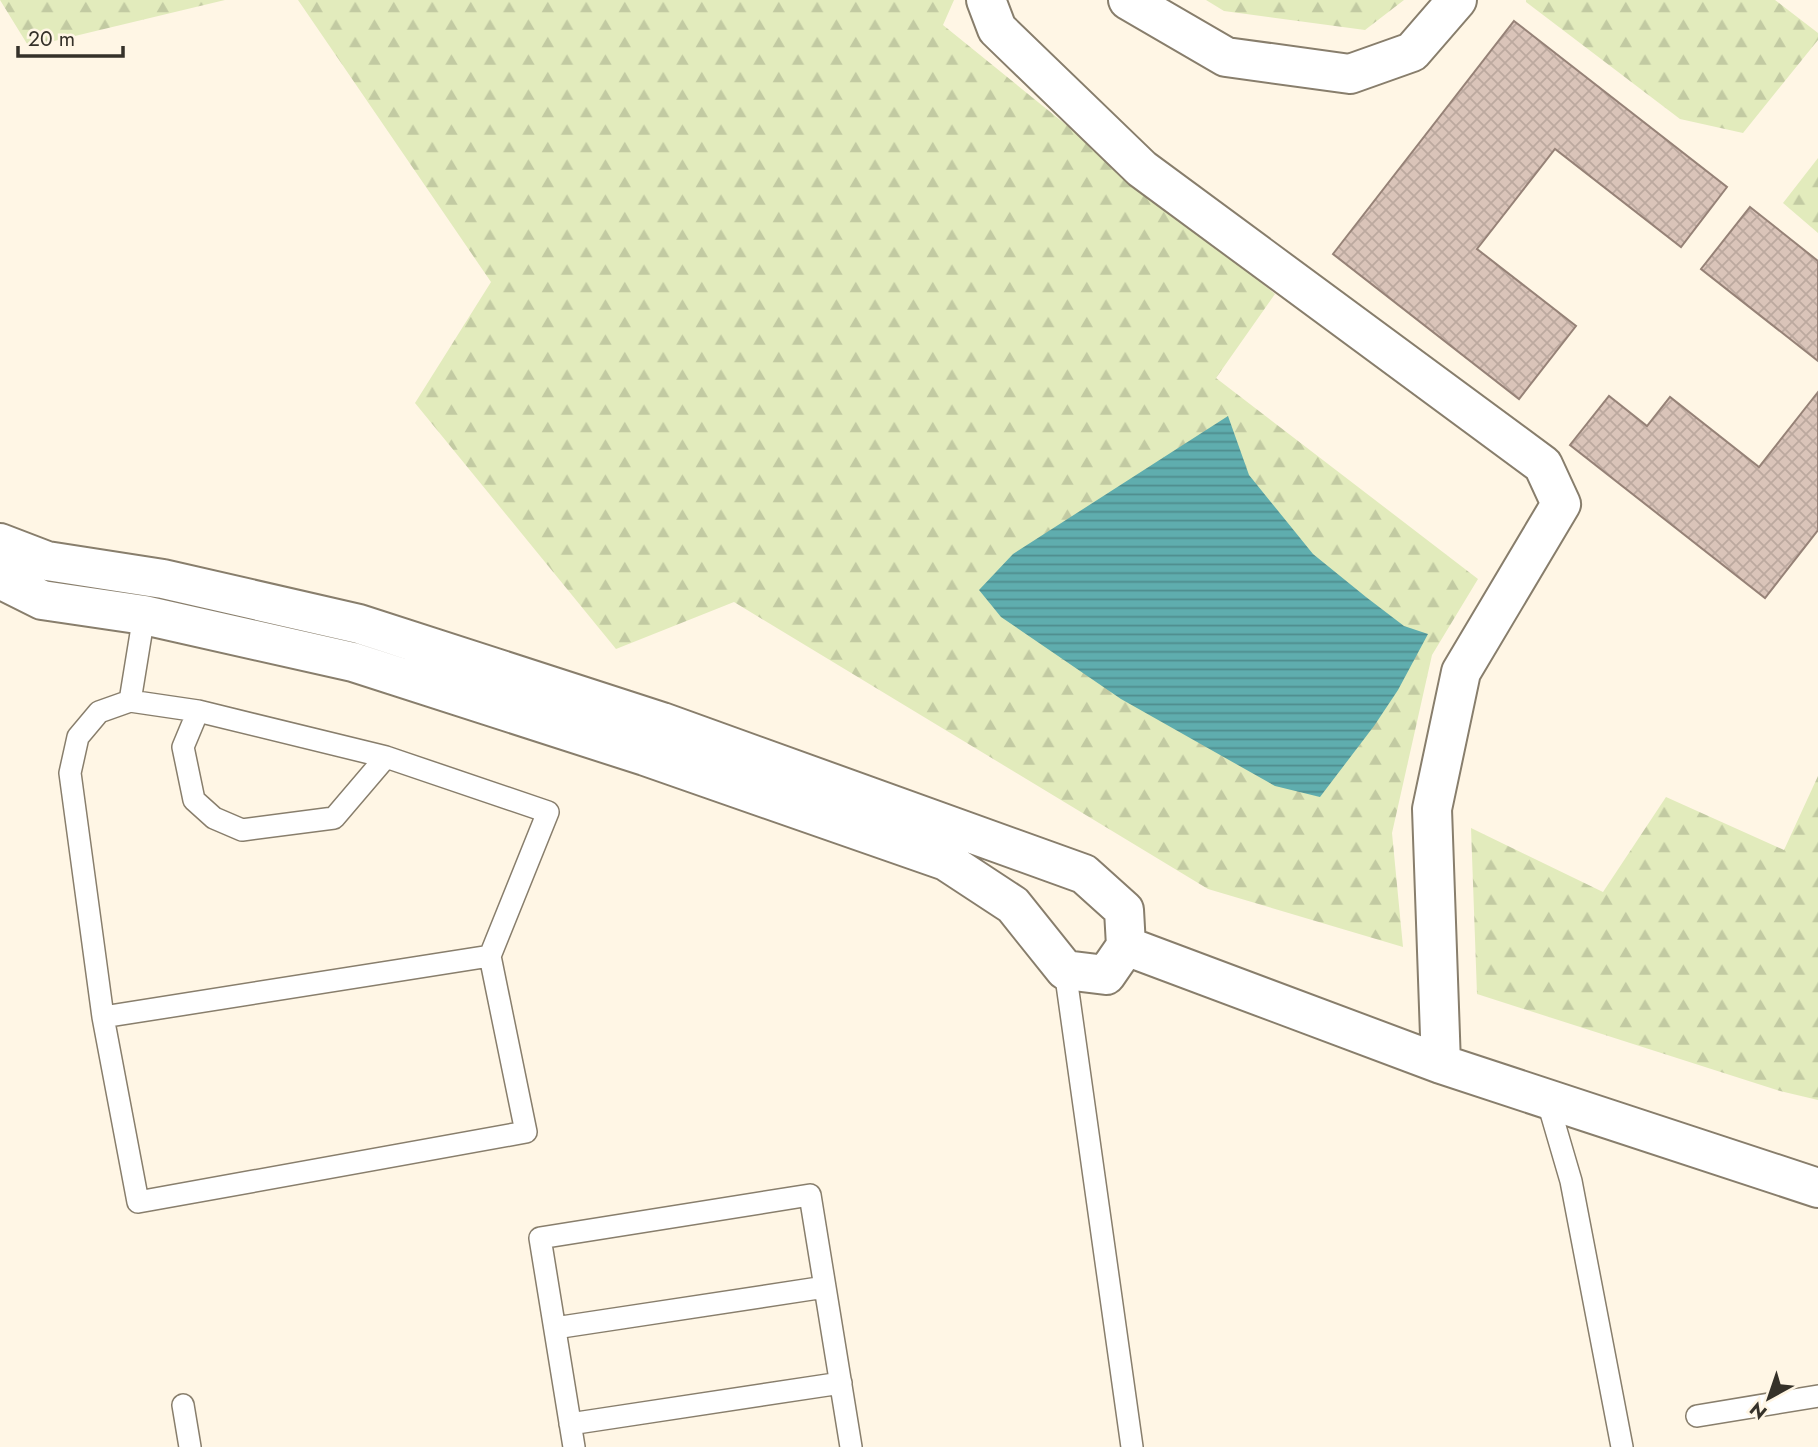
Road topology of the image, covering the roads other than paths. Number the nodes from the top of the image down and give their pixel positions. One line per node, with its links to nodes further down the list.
1 (986, 0): 14 (street)
2 (1128, 0): 3 (street)
3 (1457, 0)
4 (0, 543): 10 (street)
5 (0, 579): 6 (street)
6 (144, 615): 7 (lane); 12 (street)
7 (130, 701): 8 (lane); 13 (lane)
8 (198, 711): 9 (lane); 9 (lane)
9 (386, 757): 11 (lane)
10 (1126, 946): 12 (street); 14 (street)
11 (490, 956): 13 (lane); 13 (lane)
12 (1065, 970): 27 (lane)
13 (103, 1017)
14 (1441, 1064): 15 (street)
15 (1547, 1099): 16 (street); 28 (lane)
16 (1818, 1188)
17 (825, 1287): 18 (lane); 18 (lane); 19 (lane)
18 (555, 1328): 23 (lane)
19 (841, 1383): 23 (lane); 26 (lane)
20 (1818, 1396): 22 (lane)
21 (183, 1405): 24 (lane)
22 (1697, 1416)
23 (570, 1424): 25 (lane)
24 (190, 1447)
25 (574, 1447)
26 (851, 1447)
27 (1132, 1447)
28 (1622, 1447)

